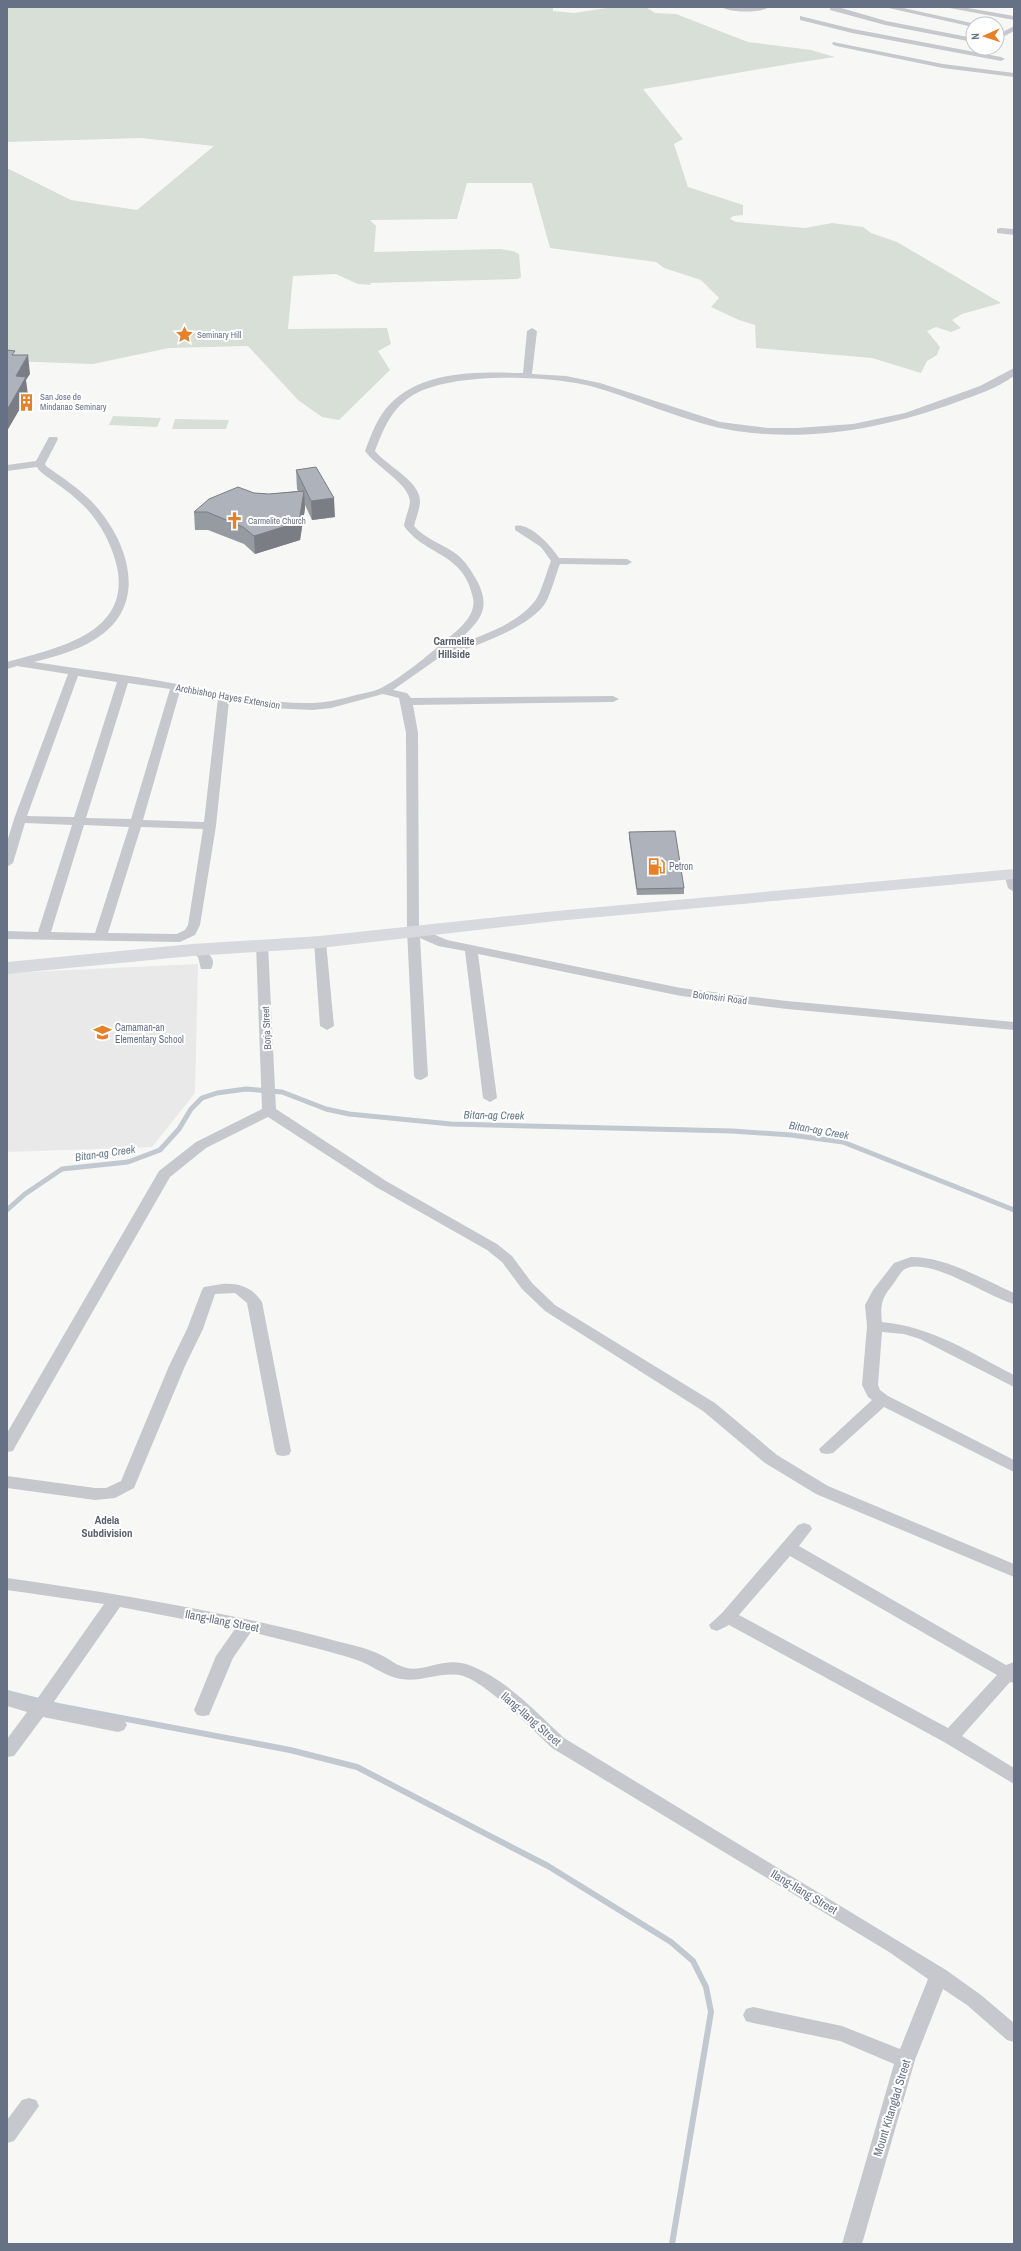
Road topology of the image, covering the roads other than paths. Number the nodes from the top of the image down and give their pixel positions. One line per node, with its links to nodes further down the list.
1 (726, 7): 2 (street)
2 (765, 7)
3 (888, 7): 8 (street)
4 (948, 7): 7 (street)
5 (833, 8): 9 (street)
6 (803, 18): 12 (street)
7 (1014, 18)
8 (965, 23)
9 (965, 38)
10 (836, 44): 13 (street)
11 (1000, 56): 12 (street)
12 (1001, 59): 13 (street)
13 (1010, 75)
14 (1000, 230): 15 (street)
15 (1014, 232)
16 (532, 331): 18 (street)
17 (1014, 371): 18 (street)
18 (526, 377): 25 (street)
19 (53, 439): 20 (street)
20 (40, 464): 21 (street); 26 (street)
21 (7, 468)
22 (519, 528): 23 (street)
23 (556, 561): 24 (street); 25 (street)
24 (627, 562)
25 (433, 657): 30 (street)
26 (12, 665): 27 (street, Archbishop Hayes Extension)
27 (74, 672): 28 (street, Archbishop Hayes Extension); 34 (street)
28 (124, 679): 29 (street, Archbishop Hayes Extension); 35 (street)
29 (176, 687): 31 (street, Archbishop Hayes Extension); 36 (street)
30 (383, 691): 31 (street, Archbishop Hayes Extension); 33 (street, Archbishop Hayes Extension)
31 (224, 696): 37 (street)
32 (613, 699): 33 (street)
33 (407, 702): 40 (street)
34 (20, 819): 35 (street); 38 (street)
35 (78, 822): 36 (street); 42 (street)
36 (136, 823): 37 (street); 43 (street)
37 (210, 826): 43 (street)
38 (7, 863)
39 (1013, 879): 40 (main road)
40 (413, 930): 44 (main road); 46 (street, Bolonsiri Road); 52 (street)
41 (7, 935): 42 (street)
42 (43, 936): 43 (street)
43 (100, 937)
44 (320, 942): 45 (main road); 50 (street)
45 (262, 946): 47 (main road); 54 (street, Borja Street)
46 (471, 949): 51 (street, Bolonsiri Road); 53 (street)
47 (192, 950): 48 (street); 49 (main road)
48 (206, 966)
49 (7, 968)
50 (327, 1026)
51 (1014, 1026)
52 (421, 1076)
53 (490, 1098)
54 (269, 1105): 59 (street); 66 (street)
55 (1014, 1299): 56 (street)
56 (875, 1326): 57 (street); 58 (street)
57 (1014, 1382)
58 (882, 1400): 60 (street); 62 (street)
59 (7, 1447)
60 (827, 1449)
61 (283, 1451): 63 (street)
62 (1014, 1467)
63 (7, 1482)
64 (804, 1529): 65 (street)
65 (788, 1547): 70 (street); 75 (street)
66 (1014, 1571)
67 (7, 1584): 68 (street, Ilang-Ilang Street)
68 (116, 1600): 69 (street, Ilang-Ilang Street); 72 (street)
69 (247, 1626): 73 (street); 78 (street, Ilang-Ilang Street)
70 (1012, 1673): 75 (street)
71 (7, 1699): 72 (street)
72 (40, 1709): 74 (street); 76 (street)
73 (203, 1710)
74 (118, 1725)
75 (950, 1737): 77 (street)
76 (8, 1751)
77 (1014, 1777)
78 (939, 1975): 80 (street, Ilang-Ilang Street); 81 (street, Mount Kitanglad Street)
79 (753, 2015): 81 (street)
80 (1014, 2034)
81 (905, 2060): 84 (street, Mount Kitanglad Street)
82 (29, 2106): 83 (street)
83 (7, 2135)
84 (852, 2244)

